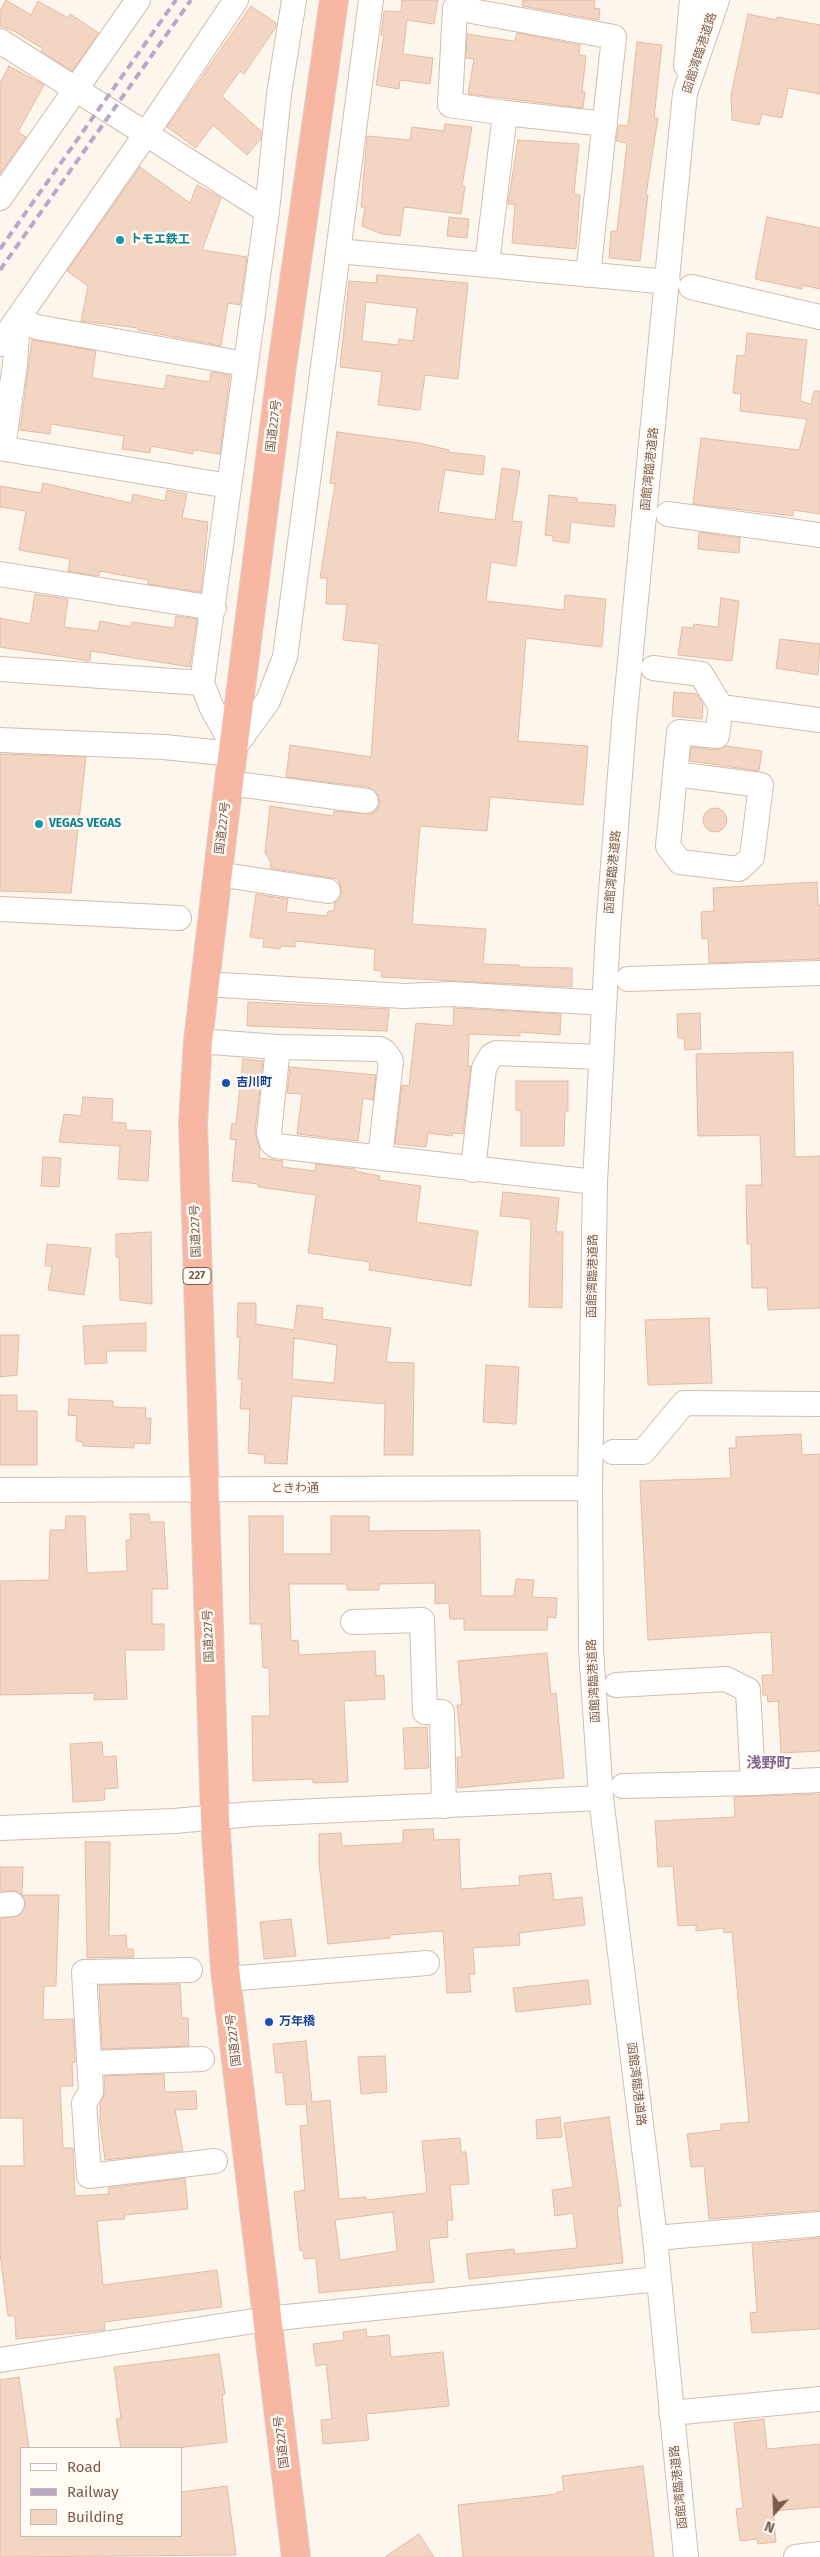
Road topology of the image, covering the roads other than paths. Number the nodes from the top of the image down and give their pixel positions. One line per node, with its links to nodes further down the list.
1 (138, 0): 9 (street)
2 (236, 0): 13 (street)
3 (294, 0): 15 (street)
4 (334, 0): 37 (highway, 国道227号 / 227)
5 (371, 0): 16 (street)
6 (692, 0): 10 (street)
7 (717, 0): 10 (street, 函館湾臨港道路)
8 (3, 49): 9 (street)
9 (76, 88): 13 (street); 14 (street)
10 (685, 92): 19 (street, 函館湾臨港道路)
11 (505, 112): 12 (street); 12 (street); 17 (street)
12 (605, 124): 18 (street)
13 (146, 134): 15 (street); 22 (street)
14 (0, 198)
15 (266, 211): 24 (street)
16 (338, 250): 17 (street); 37 (street)
17 (487, 264): 18 (street)
18 (588, 275): 19 (street)
19 (668, 282): 48 (street, 函館湾臨港道路)
20 (691, 287): 21 (street)
21 (820, 317)
22 (18, 320): 23 (street); 24 (street); 25 (street)
23 (0, 344)
24 (245, 364): 26 (street)
25 (1, 448): 26 (street)
26 (229, 486): 30 (street)
27 (668, 514): 28 (street)
28 (820, 535)
29 (0, 574): 30 (street)
30 (214, 608): 33 (street)
31 (653, 668): 34 (street)
32 (0, 669): 33 (street)
33 (202, 683): 37 (street)
34 (721, 707): 35 (street); 38 (street)
35 (820, 720)
36 (0, 740): 37 (street)
37 (234, 751): 39 (highway, 国道227号 / 227)
38 (675, 774): 38 (street)
39 (229, 783): 40 (street); 41 (highway, 国道227号 / 227)
40 (366, 801)
41 (218, 874): 42 (street); 47 (highway, 国道227号 / 227)
42 (328, 891)
43 (0, 909): 44 (street)
44 (179, 918)
45 (820, 973): 46 (street)
46 (628, 980)
47 (204, 984): 48 (street); 49 (highway, 国道227号 / 227)
48 (604, 1003): 51 (street, 函館湾臨港道路)
49 (198, 1040): 50 (street); 59 (highway, 国道227号 / 227)
50 (278, 1047): 52 (street); 52 (street)
51 (601, 1057): 53 (street); 54 (street, 函館湾臨港道路)
52 (380, 1157): 53 (street)
53 (473, 1170): 54 (street)
54 (595, 1182): 57 (street, 函館湾臨港道路)
55 (820, 1404): 56 (street)
56 (613, 1452)
57 (590, 1488): 59 (street, ときわ通); 65 (street, 函館湾臨港道路)
58 (0, 1490): 59 (street, ときわ通)
59 (204, 1490): 67 (highway, 国道227号 / 227)
60 (353, 1622): 66 (street)
61 (616, 1686): 63 (street)
62 (820, 1780): 63 (street)
63 (753, 1783): 64 (street)
64 (623, 1786)
65 (601, 1798): 66 (street); 76 (street, 函館湾臨港道路)
66 (444, 1806): 67 (street)
67 (215, 1818): 68 (street); 71 (highway, 国道227号 / 227)
68 (0, 1828)
69 (427, 1963): 71 (street)
70 (190, 1970): 73 (street)
71 (226, 1979): 78 (highway, 国道227号 / 227)
72 (202, 2059): 73 (street)
73 (89, 2063): 74 (street)
74 (215, 2161)
75 (820, 2224): 76 (street)
76 (655, 2238): 77 (street, 函館湾臨港道路)
77 (658, 2279): 78 (street); 81 (street, 函館湾臨港道路)
78 (267, 2319): 79 (street); 83 (highway, 国道227号 / 227)
79 (0, 2360)
80 (820, 2398): 81 (street)
81 (671, 2413): 84 (street, 函館湾臨港道路)
82 (820, 2554): 85 (street)
83 (296, 2557)
84 (686, 2557)
85 (796, 2557)

